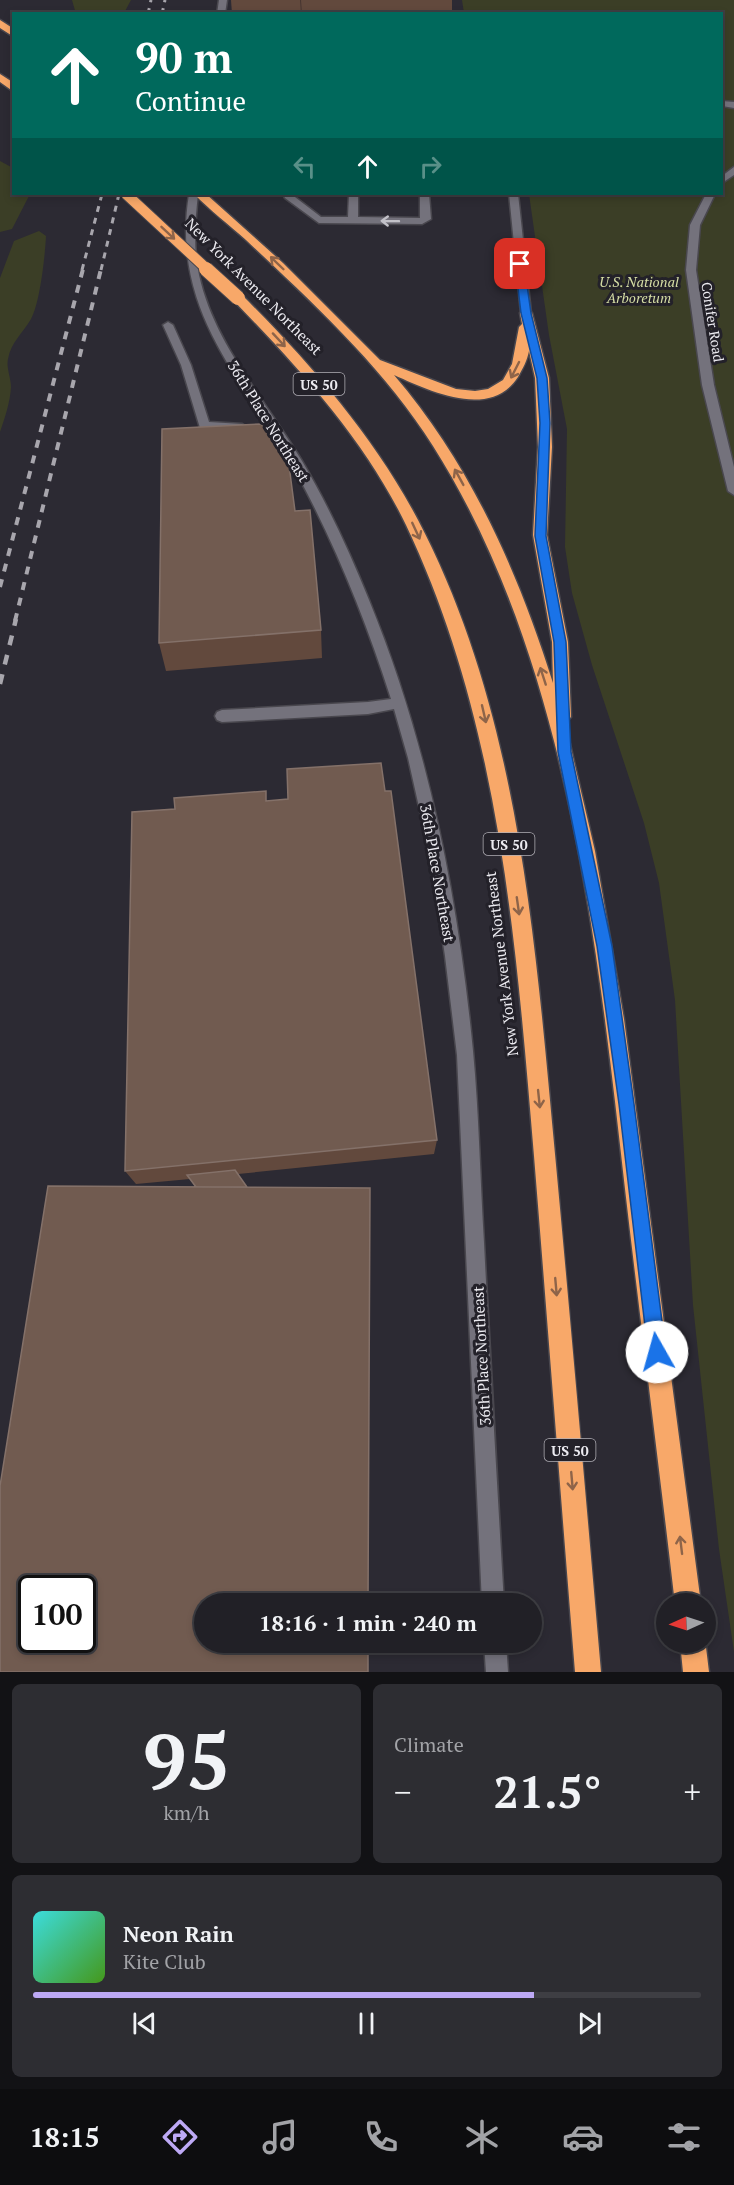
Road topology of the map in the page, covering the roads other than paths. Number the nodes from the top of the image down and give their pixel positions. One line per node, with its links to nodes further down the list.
1 (0, 23): 2 (highway)
2 (12, 32)
3 (0, 77): 4 (highway)
4 (12, 87)
5 (127, 195): 27 (highway, New York Avenue Northeast / US 50, one-way to 27, bridge)
6 (193, 195): 17 (street, 36th Place Northeast)
7 (201, 195): 16 (highway, New York Avenue Northeast, one-way to 7)
8 (288, 195): 13 (street)
9 (354, 195): 13 (street)
10 (425, 195): 13 (street, one-way to 13)
11 (513, 195): 14 (street)
12 (710, 195): 18 (street, Conifer Road)
13 (353, 220)
14 (526, 313): 16 (highway, one-way to 16); 21 (highway)
15 (168, 325): 17 (street)
16 (378, 363): 21 (highway, New York Avenue Northeast, one-way to 16)
17 (267, 430): 19 (street, 36th Place Northeast)
18 (734, 491)
19 (399, 703): 20 (street); 22 (street, 36th Place Northeast)
20 (222, 716)
21 (565, 752): 23 (highway, New York Avenue Northeast, one-way to 21)
22 (492, 1593)
23 (687, 1593)
24 (495, 1653): 26 (street)
25 (694, 1653): 28 (highway)
26 (496, 1672)
27 (588, 1672)
28 (696, 1672)

